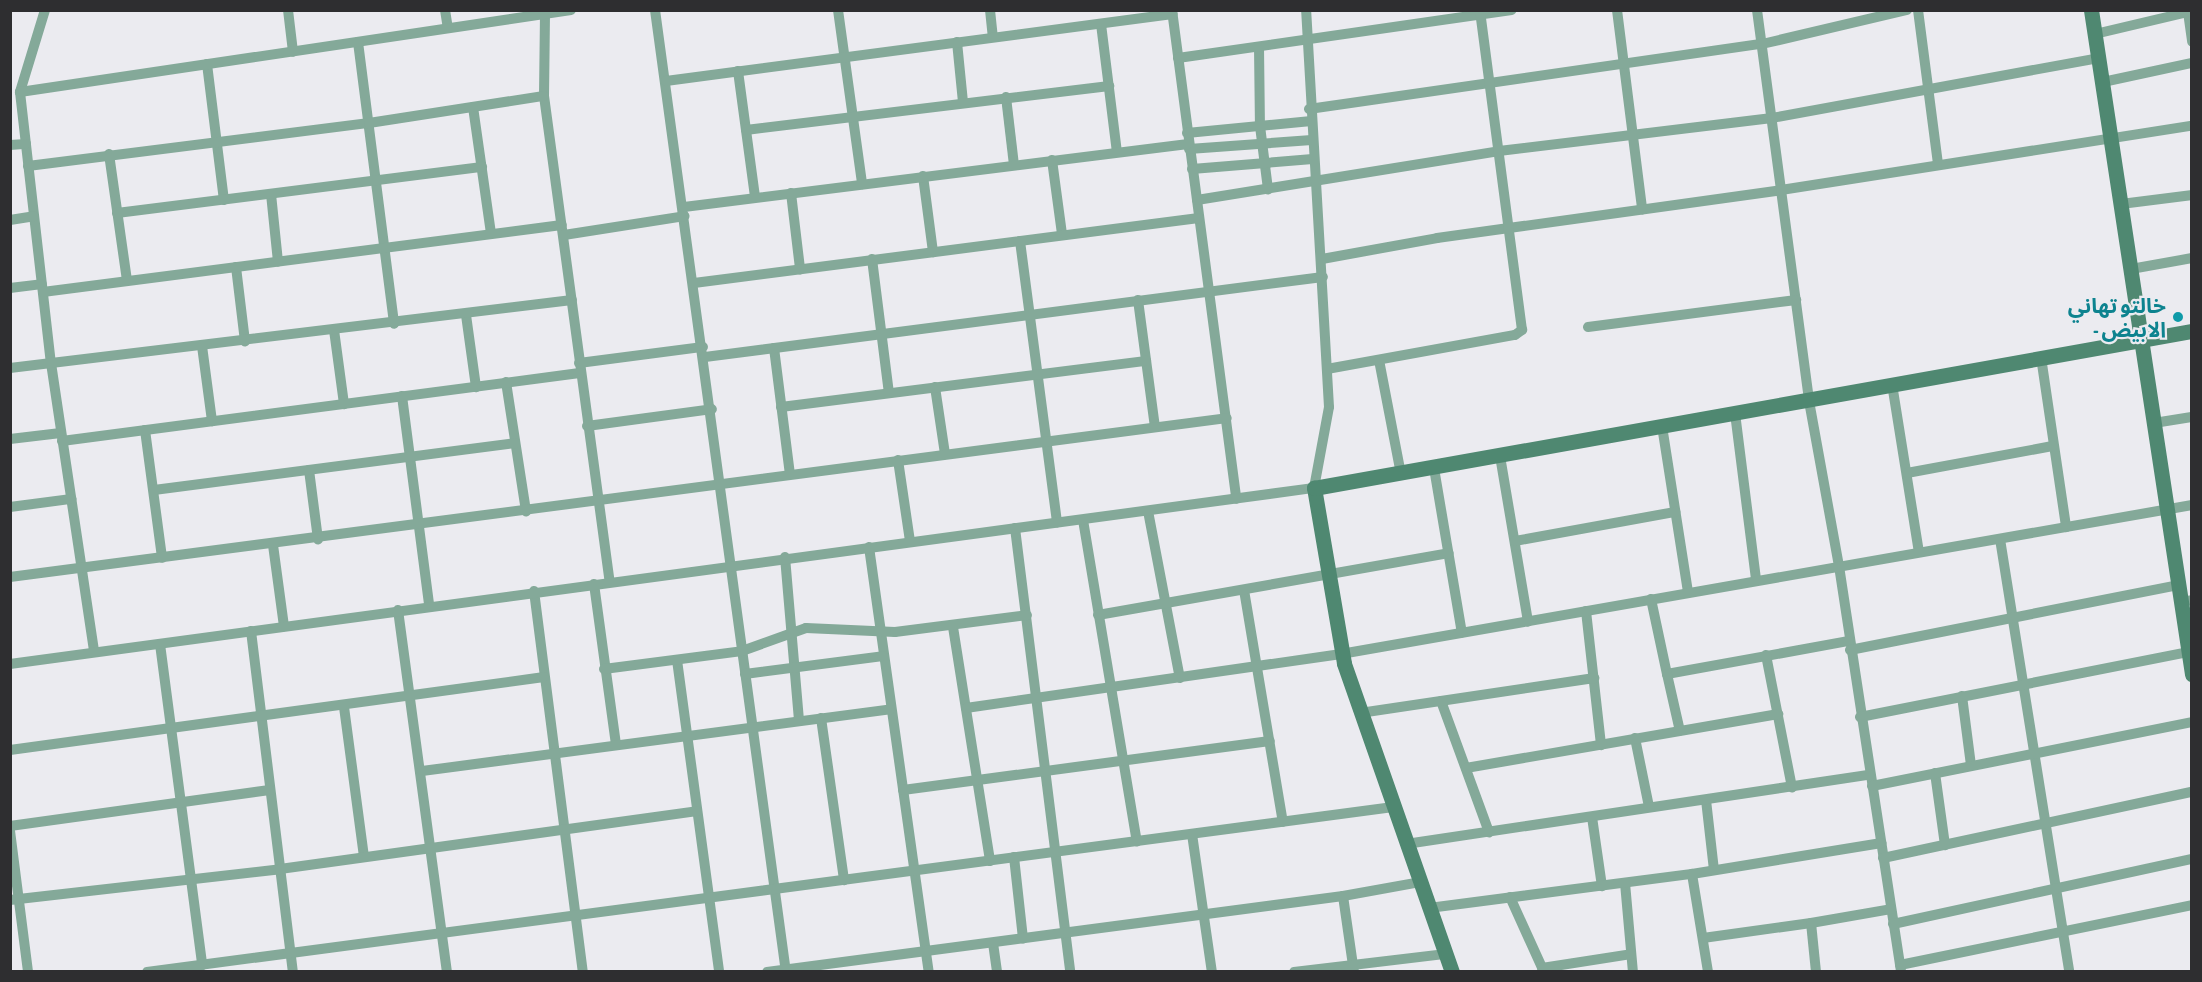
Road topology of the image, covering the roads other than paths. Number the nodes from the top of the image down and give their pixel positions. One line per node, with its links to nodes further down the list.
1 (45, 10): 43 (street)
2 (288, 10): 30 (street)
3 (445, 10): 21 (street)
4 (571, 10): 19 (street)
5 (655, 10): 38 (street)
6 (838, 10): 31 (street)
7 (990, 10): 23 (street)
8 (1306, 10): 24 (street)
9 (1512, 10): 17 (street)
10 (1617, 10): 36 (street)
11 (1757, 10): 28 (street)
12 (1907, 10): 28 (street)
13 (1918, 10): 42 (street)
14 (2091, 10): 22 (street)
15 (2190, 11): 22 (street); 27 (street)
16 (1173, 12): 20 (street); 32 (street)
17 (1480, 13): 24 (street); 40 (street)
18 (515, 14): 19 (street); 21 (street)
19 (544, 14): 44 (street)
20 (1101, 24): 23 (street); 41 (street)
21 (448, 28): 25 (street)
22 (2095, 34): 33 (street)
23 (993, 37): 26 (street)
24 (1307, 40): 29 (street); 48 (street)
25 (358, 42): 30 (street); 52 (street)
26 (957, 42): 31 (street); 46 (street)
27 (2192, 42)
28 (1762, 44): 36 (street); 50 (street)
29 (1259, 47): 32 (street); 53 (street)
30 (293, 52): 35 (street)
31 (845, 56): 37 (street); 49 (street)
32 (1178, 58): 60 (street)
33 (2099, 58): 39 (street); 42 (street)
34 (2192, 63): 39 (street)
35 (207, 64): 43 (street); 59 (street)
36 (1624, 65): 40 (street); 56 (street)
37 (738, 72): 38 (street); 55 (street)
38 (666, 81): 89 (street)
39 (2103, 82): 58 (street)
40 (1490, 84): 48 (street); 64 (street)
41 (1109, 86): 45 (street); 65 (street)
42 (1929, 90): 50 (street); 71 (street)
43 (20, 92): 61 (street)
44 (544, 96): 47 (street); 95 (street)
45 (1006, 97): 46 (street); 70 (street)
46 (963, 102): 49 (street)
47 (473, 107): 52 (street); 73 (street)
48 (1309, 109): 51 (street)
49 (854, 116): 55 (street); 78 (street)
50 (1772, 118): 56 (street); 80 (street)
51 (1311, 121): 53 (street); 57 (street)
52 (369, 123): 59 (street); 76 (street)
53 (1260, 126): 60 (street); 62 (street)
54 (2192, 126): 58 (street)
55 (746, 130): 84 (street)
56 (1632, 134): 64 (street); 88 (street)
57 (1312, 140): 62 (street); 67 (street)
58 (2113, 140): 71 (street); 87 (street)
59 (216, 141): 66 (street); 85 (street)
60 (1188, 142): 62 (street); 65 (street); 74 (street)
61 (26, 144): 63 (street); 72 (street)
62 (1261, 144): 69 (street)
63 (10, 145)
64 (1499, 151): 77 (street); 94 (street)
65 (1117, 152): 68 (street)
66 (109, 154): 72 (street); 90 (street)
67 (1313, 159): 69 (street); 77 (street)
68 (1052, 160): 70 (street); 97 (street)
69 (1264, 164): 74 (street); 79 (street)
70 (1014, 165): 75 (street)
71 (1938, 165): 80 (street)
72 (28, 166): 91 (street)
73 (482, 167): 76 (street); 96 (street)
74 (1192, 169): 86 (street)
75 (923, 176): 78 (street); 100 (street)
76 (375, 182): 82 (street); 99 (street)
77 (1314, 182): 79 (street); 103 (street)
78 (862, 184): 81 (street)
79 (1268, 189): 86 (street)
80 (1781, 190): 88 (street); 116 (street)
81 (791, 193): 84 (street); 107 (street)
82 (271, 194): 85 (street); 104 (street)
83 (2192, 195): 87 (street)
84 (755, 197): 89 (street)
85 (224, 200): 90 (street)
86 (1197, 200): 92 (street)
87 (2121, 204): 106 (street)
88 (1642, 209): 94 (street)
89 (684, 212): 95 (street); 110 (street)
90 (117, 213): 109 (street)
91 (34, 216): 93 (street); 112 (street)
92 (1199, 218): 97 (street); 113 (street)
93 (10, 220)
94 (1509, 228): 103 (street); 130 (street)
95 (563, 230): 96 (street); 114 (street)
96 (491, 234): 99 (street)
97 (1062, 234): 98 (street)
98 (1020, 240): 100 (street); 117 (street)
99 (383, 249): 104 (street); 119 (street)
100 (933, 252): 102 (street)
101 (2192, 258): 106 (street)
102 (872, 259): 107 (street); 123 (street)
103 (1322, 259): 108 (street)
104 (278, 262): 105 (street)
105 (236, 267): 109 (street); 125 (street)
106 (2131, 268): 124 (street)
107 (800, 269): 110 (street)
108 (1323, 277): 113 (street); 135 (street)
109 (127, 281): 112 (street)
110 (694, 283): 128 (street)
111 (10, 288): 112 (street)
112 (43, 288): 132 (street)
113 (1211, 291): 115 (street); 149 (street)
114 (572, 300): 118 (street); 134 (street)
115 (1138, 300): 117 (street); 131 (street)
116 (1796, 300): 120 (street); 143 (street)
117 (1030, 313): 123 (street); 136 (street)
118 (466, 315): 119 (street); 139 (street)
119 (394, 324): 121 (street)
120 (1588, 327)
121 (334, 330): 125 (street); 144 (street)
122 (2192, 331): 124 (street)
123 (881, 333): 127 (street); 141 (street)
124 (2142, 339): 129 (street); 151 (street)
125 (245, 341): 126 (street)
126 (202, 346): 132 (street); 150 (street)
127 (774, 348): 128 (street); 145 (street)
128 (704, 352): 134 (street); 146 (street)
129 (2041, 357): 138 (street); 160 (street)
130 (1379, 360): 135 (street); 169 (street)
131 (1146, 361): 136 (street); 154 (street)
132 (51, 363): 133 (street); 156 (street)
133 (10, 368)
134 (579, 368): 137 (street); 152 (street)
135 (1327, 369): 171 (street)
136 (1038, 374): 140 (street); 158 (street)
137 (506, 382): 139 (street); 159 (street)
138 (1892, 384): 143 (street); 167 (street)
139 (476, 387): 142 (street)
140 (935, 387): 141 (street); 161 (street)
141 (889, 393): 145 (street)
142 (402, 396): 144 (street); 163 (street)
143 (1809, 400): 147 (street); 198 (street)
144 (344, 404): 150 (street)
145 (781, 407): 168 (street)
146 (712, 409): 152 (street); 170 (street)
147 (1735, 413): 153 (street); 202 (street)
148 (2192, 417): 151 (street)
149 (1227, 418): 154 (street); 173 (street)
150 (212, 421): 155 (street)
151 (2154, 423): 179 (street)
152 (587, 426): 175 (street)
153 (1662, 426): 162 (street); 181 (street)
154 (1155, 427): 158 (street)
155 (145, 430): 156 (street); 172 (street)
156 (62, 437): 157 (street); 174 (street)
157 (10, 439)
158 (1047, 440): 161 (street); 183 (street)
159 (516, 443): 163 (street); 178 (street)
160 (2053, 446): 167 (street); 185 (street)
161 (945, 454): 164 (street)
162 (1500, 456): 165 (street); 190 (street)
163 (410, 457): 166 (street); 184 (street)
164 (898, 460): 168 (street); 189 (street)
165 (1434, 468): 169 (street); 194 (street)
166 (309, 470): 172 (street); 187 (street)
167 (1907, 473): 193 (street)
168 (790, 474): 170 (street)
169 (1401, 474): 171 (street)
170 (722, 483): 175 (street); 197 (street)
171 (1314, 489): 173 (street); 200 (street)
172 (154, 490): 196 (street)
173 (1236, 499): 180 (street)
174 (71, 500): 177 (street); 199 (street)
175 (598, 501): 178 (street); 203 (street)
176 (2192, 505): 179 (street)
177 (10, 507)
178 (526, 510): 184 (street)
179 (2166, 510): 185 (street); 205 (street)
180 (1148, 511): 182 (street); 211 (street)
181 (1675, 512): 190 (street); 208 (street)
182 (1083, 519): 183 (street); 216 (street)
183 (1057, 523): 186 (street)
184 (419, 525): 187 (street); 212 (street)
185 (2066, 527): 188 (street)
186 (1015, 528): 189 (street); 215 (street)
187 (318, 538): 191 (street)
188 (2000, 538): 193 (street); 217 (street)
189 (910, 541): 192 (street)
190 (1515, 541): 218 (street)
191 (273, 545): 196 (street); 219 (street)
192 (869, 547): 195 (street); 223 (street)
193 (1919, 552): 198 (street)
194 (1449, 553): 200 (street); 224 (street)
195 (785, 557): 197 (street); 222 (street)
196 (162, 558): 199 (street)
197 (733, 564): 203 (street); 227 (street)
198 (1839, 566): 202 (street); 226 (street)
199 (81, 568): 201 (street); 228 (street)
200 (1327, 574): 206 (street); 230 (street)
201 (10, 577)
202 (1756, 580): 208 (street)
203 (610, 582): 204 (street)
204 (594, 584): 207 (street); 237 (street)
205 (2177, 585): 210 (street); 217 (street)
206 (1244, 590): 211 (street); 235 (street)
207 (534, 591): 212 (street); 241 (street)
208 (1688, 592): 209 (street)
209 (1652, 599): 214 (street); 240 (street)
210 (2186, 601): 229 (street)
211 (1166, 603): 216 (street); 242 (street)
212 (429, 605): 213 (street)
213 (398, 610): 219 (street); 247 (street)
214 (1586, 611): 218 (street); 243 (street)
215 (1027, 615): 220 (street); 248 (street)
216 (1098, 615): 245 (street)
217 (2013, 618): 226 (street); 244 (street)
218 (1528, 622): 224 (street)
219 (284, 626): 221 (street)
220 (953, 627): 223 (street); 251 (street)
221 (251, 631): 225 (street); 256 (street)
222 (791, 632): 223 (street); 227 (street); 236 (street)
223 (880, 633): 232 (street)
224 (1462, 633): 230 (street)
225 (160, 644): 228 (street); 261 (street)
226 (1850, 646): 231 (street); 255 (street)
227 (742, 651): 233 (street); 239 (street)
228 (94, 652): 234 (street)
229 (2188, 652): 238 (street); 244 (street)
230 (1341, 654): 235 (street); 253 (street)
231 (1766, 655): 240 (street); 254 (street)
232 (883, 656): 236 (street); 252 (street)
233 (677, 660): 237 (street); 263 (street)
234 (10, 664)
235 (1256, 667): 242 (street); 265 (street)
236 (794, 668): 239 (street); 258 (street)
237 (604, 669): 266 (street)
238 (2191, 672)
239 (745, 674): 260 (street)
240 (1667, 674): 262 (street)
241 (544, 677): 247 (street); 270 (street)
242 (1180, 678): 245 (street)
243 (1594, 678): 249 (street); 267 (street)
244 (2023, 682): 246 (street); 269 (street)
245 (1111, 689): 248 (street); 271 (street)
246 (1962, 696): 255 (street); 272 (street)
247 (411, 698): 250 (street); 275 (street)
248 (1037, 699): 251 (street); 274 (street)
249 (1441, 700): 253 (street); 273 (street)
250 (344, 707): 256 (street); 302 (street)
251 (966, 708): 277 (street)
252 (890, 709): 257 (street); 280 (street)
253 (1360, 713): 285 (street)
254 (1778, 714): 262 (street); 279 (street)
255 (1860, 717): 278 (street)
256 (262, 718): 261 (street); 281 (street)
257 (821, 718): 258 (street); 312 (street)
258 (799, 720): 260 (street)
259 (2192, 722): 269 (street)
260 (752, 727): 263 (street); 316 (street)
261 (170, 730): 268 (street); 284 (street)
262 (1680, 731): 264 (street)
263 (687, 735): 266 (street); 287 (street)
264 (1635, 738): 267 (street); 286 (street)
265 (1270, 741): 271 (street); 289 (street)
266 (616, 745): 270 (street)
267 (1601, 745): 273 (street)
268 (10, 750)
269 (2035, 752): 272 (street); 290 (street)
270 (553, 753): 275 (street); 292 (street)
271 (1124, 759): 274 (street); 296 (street)
272 (1971, 765): 276 (street)
273 (1466, 768): 294 (street)
274 (1047, 770): 277 (street); 301 (street)
275 (422, 771): 300 (street)
276 (1935, 773): 278 (street); 299 (street)
277 (977, 780): 280 (street); 306 (street)
278 (1871, 781): 279 (street); 297 (street)
279 (1792, 787): 283 (street)
280 (903, 789): 308 (street)
281 (270, 790): 284 (street); 307 (street)
282 (2192, 792): 290 (street)
283 (1706, 800): 286 (street); 309 (street)
284 (182, 802): 291 (street); 311 (street)
285 (1393, 807): 289 (street); 298 (street)
286 (1649, 807): 288 (street)
287 (696, 811): 292 (street); 320 (street)
288 (1592, 817): 294 (street); 315 (street)
289 (1283, 822): 295 (street)
290 (2046, 824): 299 (street); 317 (street)
291 (10, 826)
292 (564, 830): 300 (street); 326 (street)
293 (10, 831): 321 (street)
294 (1489, 832): 298 (street)
295 (1192, 834): 296 (street); 325 (street)
296 (1137, 841): 301 (street)
297 (1881, 843): 304 (street); 309 (street)
298 (1406, 844): 313 (street)
299 (1945, 845): 304 (street)
300 (432, 848): 302 (street); 330 (street)
301 (1057, 851): 303 (street); 331 (street)
302 (364, 857): 307 (street)
303 (1014, 857): 306 (street); 333 (street)
304 (1883, 858): 324 (street)
305 (2192, 859): 317 (street)
306 (990, 861): 308 (street)
307 (280, 869): 311 (street); 336 (street)
308 (916, 870): 312 (street); 335 (street)
309 (1714, 870): 310 (street)
310 (1692, 874): 314 (street); 332 (street)
311 (192, 879): 321 (street); 339 (street)
312 (844, 880): 316 (street)
313 (1420, 882): 318 (street); 323 (street)
314 (1625, 883): 315 (street); 338 (street)
315 (1602, 886): 319 (street)
316 (774, 889): 320 (street); 342 (street)
317 (2056, 891): 328 (street); 329 (street)
318 (1343, 896): 325 (street); 340 (street)
319 (1510, 897): 323 (street); 343 (street)
320 (710, 898): 326 (street); 349 (street)
321 (15, 900): 344 (street)
322 (2192, 905): 329 (street)
323 (1429, 908): 337 (street)
324 (1891, 909): 327 (street); 328 (street)
325 (1203, 914): 331 (street); 354 (street)
326 (576, 916): 330 (street); 348 (street)
327 (1811, 923): 332 (street); 359 (street)
328 (1893, 924): 341 (street)
329 (2063, 933): 341 (street); 360 (street)
330 (442, 934): 336 (street); 347 (street)
331 (1066, 934): 333 (street); 353 (street)
332 (1703, 938): 358 (street)
333 (1023, 939): 334 (street)
334 (993, 943): 335 (street); 352 (street)
335 (926, 951): 342 (street); 351 (street)
336 (291, 952): 339 (street); 346 (street)
337 (1446, 954): 340 (street); 356 (street)
338 (1631, 954): 343 (street); 357 (street)
339 (202, 964): 345 (street)
340 (1353, 968): 355 (street)
341 (1901, 968)
342 (785, 970): 350 (street)
343 (1543, 970)
344 (28, 972)
345 (147, 972)
346 (293, 972)
347 (447, 972)
348 (583, 972)
349 (719, 972)
350 (767, 972)
351 (929, 972)
352 (997, 972)
353 (1070, 972)
354 (1212, 972)
355 (1293, 972)
356 (1452, 972)
357 (1634, 972)
358 (1708, 972)
359 (1816, 972)
360 (2069, 972)

